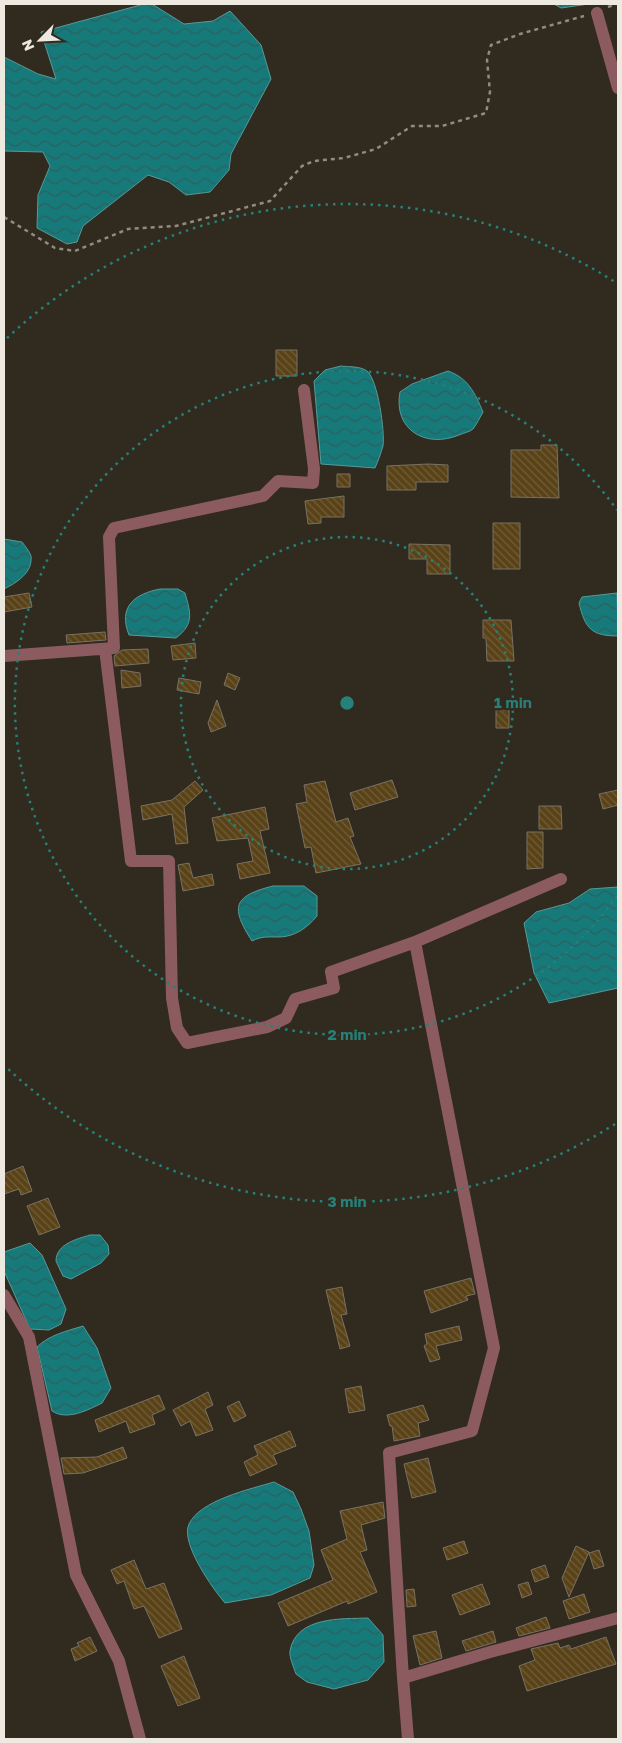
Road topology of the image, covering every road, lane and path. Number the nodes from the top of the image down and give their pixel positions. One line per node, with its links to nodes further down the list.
1 (616, 4): 2 (path)
2 (596, 13): 3 (street); 4 (path)
3 (618, 88)
4 (4, 217)
5 (304, 390): 6 (street)
6 (105, 649): 7 (street); 9 (street)
7 (4, 656)
8 (561, 878): 9 (street)
9 (415, 942): 12 (street)
10 (4, 1295): 13 (street)
11 (618, 1618): 12 (street)
12 (403, 1678): 14 (street)
13 (140, 1739)
14 (408, 1739)

